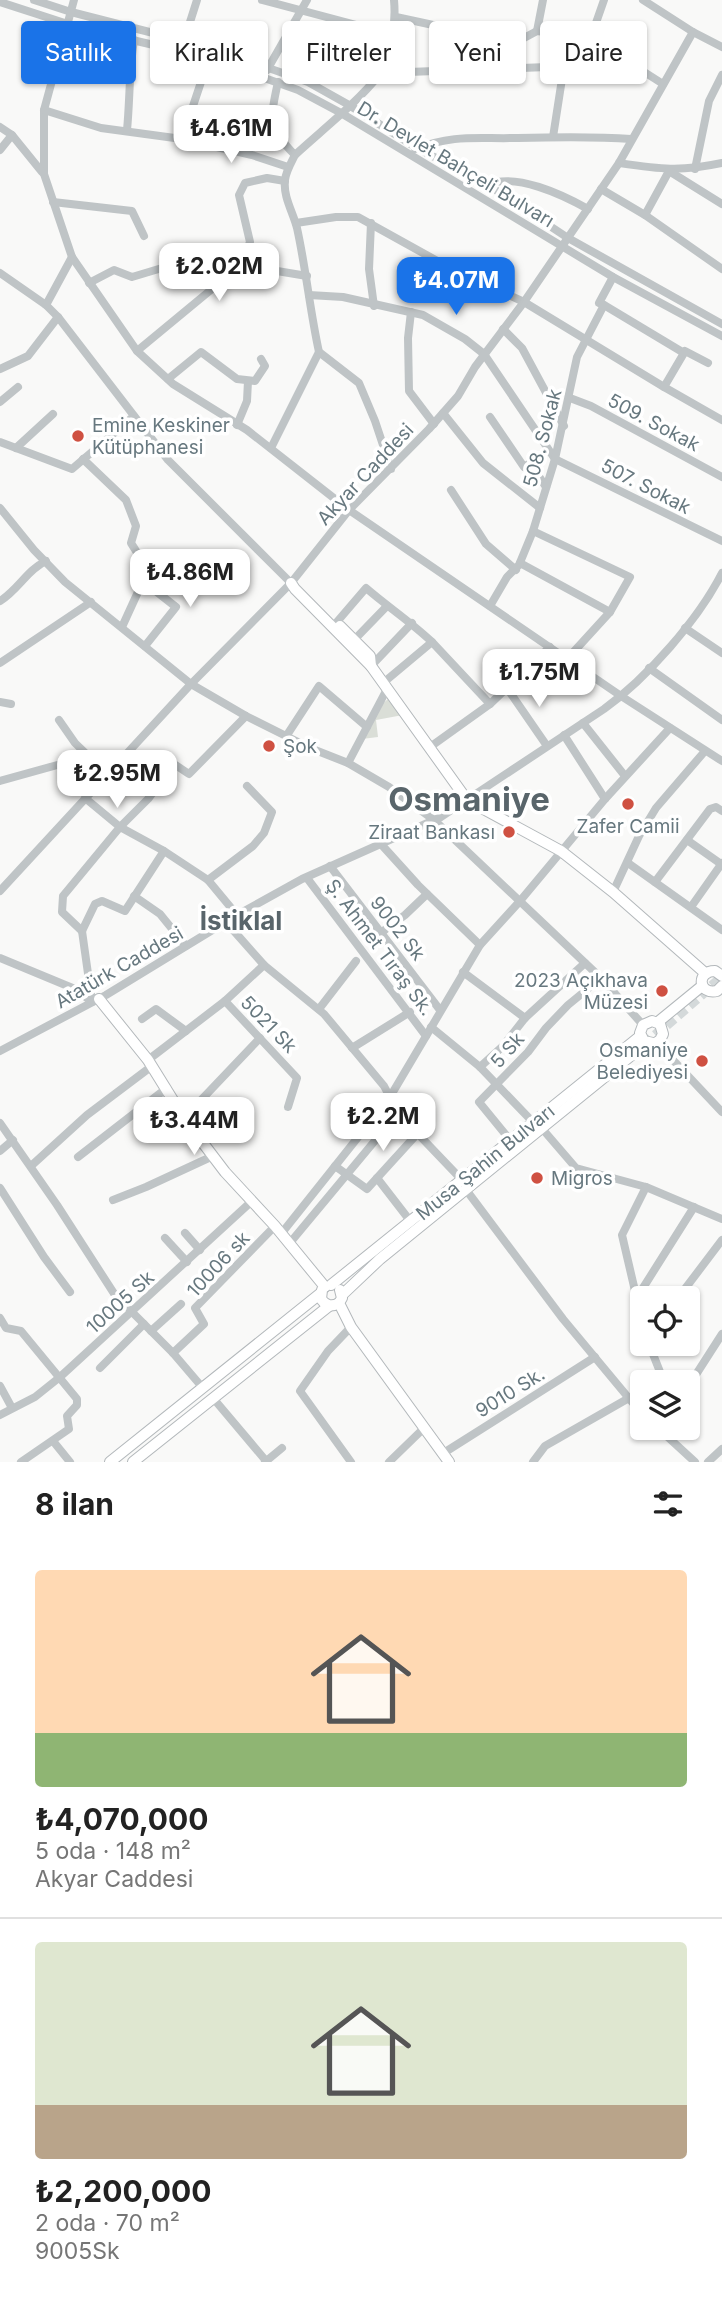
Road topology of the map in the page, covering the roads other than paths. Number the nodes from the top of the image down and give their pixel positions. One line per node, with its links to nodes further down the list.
1 (34, 0): 13 (street, Dr. Devlet Bahçeli Bulvarı)
2 (74, 0): 13 (street)
3 (197, 0): 17 (street)
4 (262, 0): 11 (street)
5 (307, 0): 12 (street)
6 (394, 0): 14 (street)
7 (543, 0): 21 (street)
8 (604, 0): 20 (street)
9 (643, 0): 24 (street)
10 (0, 2): 15 (street, Dr. Devlet Bahçeli Bulvarı)
11 (274, 2): 12 (street)
12 (300, 11): 18 (street); 27 (street)
13 (71, 12): 16 (street); 23 (street, Dr. Devlet Bahçeli Bulvarı)
14 (396, 18): 19 (street); 21 (street)
15 (58, 21)
16 (68, 21)
17 (190, 21)
18 (339, 21)
19 (396, 21)
20 (597, 21)
21 (537, 31): 22 (street)
22 (540, 31)
23 (150, 32)
24 (693, 32): 25 (street); 38 (street, Akyar Caddesi)
25 (722, 47)
26 (540, 67): 28 (street)
27 (268, 68): 39 (street, Dr. Devlet Bahçeli Bulvarı)
28 (415, 72)
29 (647, 75): 38 (street)
30 (722, 75): 55 (street)
31 (268, 79): 32 (street, Dr. Devlet Bahçeli Bulvarı)
32 (278, 82): 41 (street, Dr. Devlet Bahçeli Bulvarı); 51 (street)
33 (50, 84): 40 (street)
34 (131, 84): 43 (street)
35 (200, 84): 46 (street)
36 (370, 84): 39 (street)
37 (561, 84): 45 (street)
38 (663, 85): 47 (street, Akyar Caddesi)
39 (349, 105): 41 (street); 48 (street, Dr. Devlet Bahçeli Bulvarı)
40 (44, 110): 43 (street); 57 (street)
41 (341, 113): 50 (street, Dr. Devlet Bahçeli Bulvarı); 51 (street)
42 (0, 127): 44 (street)
43 (127, 130): 46 (street)
44 (12, 135): 49 (street); 57 (street)
45 (553, 137): 47 (street); 48 (street)
46 (182, 139): 54 (street)
47 (631, 139): 52 (street, Akyar Caddesi)
48 (417, 148): 50 (street); 59 (street, Dr. Devlet Bahçeli Bulvarı)
49 (0, 150)
50 (405, 153): 69 (street, Dr. Devlet Bahçeli Bulvarı)
51 (295, 155): 54 (street)
52 (619, 163): 56 (street); 60 (street, Akyar Caddesi)
53 (722, 163): 55 (street)
54 (289, 167): 58 (street)
55 (695, 169): 56 (street)
56 (669, 170): 62 (street); 64 (street)
57 (44, 174): 61 (street)
58 (285, 181): 65 (street); 72 (street)
59 (488, 186): 63 (street); 68 (street, Dr. Devlet Bahçeli Bulvarı)
60 (601, 189): 63 (street, Akyar Caddesi); 64 (street)
61 (53, 202): 67 (street); 71 (street)
62 (722, 204)
63 (588, 209): 68 (street, Akyar Caddesi)
64 (645, 215): 73 (street)
65 (296, 223): 66 (street); 75 (street)
66 (370, 223): 79 (street); 82 (street)
67 (144, 236)
68 (568, 238): 69 (street, Akyar Caddesi); 85 (street, Dr. Devlet Bahçeli Bulvarı)
69 (561, 246): 76 (street, Dr. Devlet Bahçeli Bulvarı); 79 (street, Akyar Caddesi)
70 (192, 252): 77 (street)
71 (72, 257): 77 (street); 80 (street)
72 (242, 265): 75 (street); 89 (street)
73 (722, 269)
74 (0, 273): 80 (street)
75 (307, 276): 78 (street)
76 (613, 277): 81 (street, 508. Sokak); 87 (street, Dr. Devlet Bahçeli Bulvarı)
77 (89, 284): 89 (street)
78 (309, 295): 82 (street); 90 (street)
79 (524, 302): 86 (street, Akyar Caddesi); 88 (street)
80 (46, 305): 84 (street)
81 (604, 305): 88 (street, 508. Sokak); 91 (street)
82 (374, 306): 83 (street)
83 (411, 312): 92 (street); 107 (street)
84 (58, 317): 95 (street); 104 (street)
85 (722, 324)
86 (503, 330): 92 (street, Akyar Caddesi); 109 (street)
87 (722, 336)
88 (587, 338): 99 (street); 100 (street, 508. Sokak)
89 (137, 351): 96 (street)
90 (319, 352): 112 (street); 115 (street)
91 (685, 352): 94 (street); 99 (street)
92 (484, 354): 102 (street, Akyar Caddesi); 114 (street)
93 (261, 359): 97 (street)
94 (708, 363)
95 (0, 369)
96 (168, 379): 97 (street); 108 (street)
97 (248, 381): 108 (street)
98 (18, 387): 101 (street)
99 (664, 387): 106 (street)
100 (570, 398): 109 (street, 508. Sokak); 116 (street, 509. Sokak)
101 (0, 402)
102 (443, 413): 107 (street, Akyar Caddesi); 120 (street)
103 (53, 414): 111 (street)
104 (134, 415): 113 (street); 128 (street)
105 (490, 417): 117 (street)
106 (722, 420)
107 (434, 424): 115 (street, Akyar Caddesi)
108 (237, 425): 112 (street)
109 (564, 426): 114 (street, 508. Sokak)
110 (0, 442): 111 (street)
111 (16, 448): 113 (street)
112 (271, 448): 121 (street)
113 (83, 459): 127 (street)
114 (555, 459): 117 (street, 508. Sokak); 123 (street, 507. Sokak)
115 (391, 469): 121 (street, Akyar Caddesi)
116 (722, 477)
117 (546, 488): 120 (street, 508. Sokak)
118 (451, 490): 125 (street)
119 (0, 508): 124 (street)
120 (540, 508): 122 (street, 508. Sokak)
121 (349, 510): 128 (street, Akyar Caddesi); 133 (street)
122 (533, 531): 125 (street, 508. Sokak); 134 (street)
123 (722, 541)
124 (46, 561): 130 (street); 131 (street)
125 (518, 566): 133 (street, 508. Sokak); 134 (street)
126 (722, 573): 129 (street, Atatürk Caddesi)
127 (143, 581): 137 (street); 141 (street)
128 (291, 583): 135 (main road); 146 (main road); 148 (street, Akyar Caddesi)
129 (719, 585): 138 (street, Atatürk Caddesi)
130 (0, 601)
131 (92, 603): 137 (street); 145 (street)
132 (387, 606): 135 (street); 136 (street); 139 (street)
133 (490, 606): 142 (street)
134 (610, 612): 144 (street)
135 (336, 623): 139 (main road)
136 (412, 623): 140 (street); 146 (street)
137 (122, 627): 141 (street)
138 (685, 628): 143 (street); 147 (street, Atatürk Caddesi)
139 (354, 640): 146 (main road)
140 (432, 642): 149 (street); 154 (street)
141 (145, 646): 148 (street)
142 (550, 648): 144 (street); 150 (street)
143 (722, 653)
144 (568, 658): 151 (street)
145 (0, 663)
146 (371, 666): 149 (main road)
147 (649, 668): 151 (street, Atatürk Caddesi); 157 (street)
148 (191, 684): 155 (street); 169 (street, Akyar Caddesi)
149 (385, 686): 159 (street); 164 (main road)
150 (507, 688): 154 (street); 163 (street)
151 (621, 696): 158 (street, Atatürk Caddesi); 160 (street)
152 (0, 702): 153 (street)
153 (11, 704)
154 (490, 704): 164 (street)
155 (246, 716): 161 (street); 178 (street)
156 (59, 720): 169 (street)
157 (722, 720)
158 (583, 723): 162 (street, Atatürk Caddesi); 170 (street)
159 (367, 727): 161 (street); 167 (street)
160 (670, 728): 165 (street); 170 (street)
161 (287, 735): 167 (street)
162 (564, 735): 163 (street, Atatürk Caddesi); 174 (street)
163 (547, 746): 175 (street, Atatürk Caddesi)
164 (430, 747): 175 (main road)
165 (705, 751): 166 (street); 183 (street)
166 (722, 761)
167 (348, 763): 177 (street)
168 (61, 764): 171 (street)
169 (107, 774): 173 (street, Akyar Caddesi)
170 (625, 776): 174 (street)
171 (0, 781)
172 (247, 786): 187 (street)
173 (85, 798): 178 (street); 189 (street, Akyar Caddesi)
174 (605, 799): 182 (street)
175 (467, 800): 177 (street, Atatürk Caddesi); 182 (main road)
176 (722, 811): 179 (street)
177 (434, 820): 180 (street, Atatürk Caddesi); 193 (street)
178 (120, 827): 181 (street); 198 (street)
179 (687, 840): 184 (street); 188 (street)
180 (380, 843): 185 (street, Atatürk Caddesi); 191 (street)
181 (163, 851): 187 (street); 192 (street)
182 (561, 851): 190 (main road); 193 (street)
183 (628, 863): 188 (street); 190 (street)
184 (722, 863): 194 (street)
185 (330, 866): 186 (street, Atatürk Caddesi); 199 (street, 9002 Sk)
186 (307, 878): 195 (street, Atatürk Caddesi); 216 (street, Ş. Ahmet Tıraş Sk.)
187 (208, 880): 195 (street)
188 (655, 882): 194 (street)
189 (0, 891)
190 (613, 892): 207 (main road)
191 (427, 894): 199 (street); 200 (street)
192 (134, 896): 198 (street); 201 (street)
193 (520, 901): 200 (street); 204 (street)
194 (691, 907): 197 (street)
195 (237, 915): 196 (street, Atatürk Caddesi)
196 (226, 922): 201 (street, Atatürk Caddesi); 205 (street)
197 (722, 930)
198 (82, 932): 212 (street)
199 (382, 932): 215 (street, 9002 Sk)
200 (480, 945): 206 (street)
201 (186, 946): 212 (street, Atatürk Caddesi)
202 (0, 958): 212 (street)
203 (356, 961): 214 (street)
204 (585, 963): 209 (street); 217 (street)
205 (264, 965): 213 (street); 214 (street)
206 (463, 972): 215 (street); 217 (street)
207 (705, 973): 208 (main road); 210 (main road)
208 (721, 974)
209 (601, 978): 220 (street); 230 (street, 5 Sk)
210 (704, 988): 211 (main road); 219 (main road)
211 (721, 988)
212 (94, 1001): 227 (street, Atatürk Caddesi); 228 (main road)
213 (225, 1001): 222 (street); 224 (street, 5021 Sk)
214 (319, 1009): 226 (street)
215 (440, 1010): 221 (street)
216 (410, 1012): 223 (street, Ş. Ahmet Tıraş Sk.); 226 (street)
217 (525, 1018): 229 (street)
218 (142, 1019): 222 (street)
219 (660, 1024): 220 (main road); 225 (main road)
220 (643, 1025): 225 (main road); 237 (main road)
221 (431, 1027): 223 (street); 229 (street)
222 (186, 1031): 228 (street)
223 (426, 1036): 232 (street)
224 (260, 1038): 233 (street, 5021 Sk); 236 (street)
225 (648, 1042): 234 (street); 239 (main road); 249 (main road, Musa Şahin Bulvarı); 251 (main road, Musa Şahin Bulvarı)
226 (352, 1048): 232 (street)
227 (0, 1051)
228 (150, 1063): 231 (main road); 246 (street)
229 (480, 1068): 230 (street)
230 (497, 1085): 237 (street); 241 (street, 5 Sk)
231 (167, 1088): 236 (main road); 245 (street)
232 (390, 1097): 235 (street); 247 (street)
233 (288, 1107)
234 (722, 1112)
235 (398, 1113): 240 (street); 248 (street)
236 (184, 1118): 244 (main road)
237 (529, 1118): 241 (main road)
238 (0, 1123): 242 (street)
239 (544, 1132): 251 (main road); 252 (street)
240 (418, 1133): 249 (street); 250 (street)
241 (506, 1135): 249 (main road)
242 (13, 1140): 243 (street); 246 (street)
243 (0, 1151)
244 (213, 1156): 254 (street); 255 (main road)
245 (78, 1157)
246 (31, 1166): 273 (street)
247 (335, 1166): 248 (street); 259 (street)
248 (345, 1174): 250 (street); 263 (street)
249 (463, 1177): 258 (main road, Musa Şahin Bulvarı)
250 (377, 1178): 258 (street)
251 (471, 1187): 271 (main road, Musa Şahin Bulvarı); 281 (street)
252 (646, 1187): 256 (street); 266 (street)
253 (0, 1188): 270 (street)
254 (113, 1200)
255 (252, 1201): 259 (main road); 264 (street, 10005 Sk)
256 (694, 1207): 257 (street); 267 (street)
257 (722, 1219)
258 (411, 1222): 269 (main road, Musa Şahin Bulvarı)
259 (278, 1230): 263 (main road); 280 (street, 10006 sk)
260 (185, 1233): 264 (street)
261 (165, 1238): 265 (street)
262 (722, 1240): 268 (street)
263 (289, 1244): 269 (main road)
264 (200, 1250): 265 (street, 10005 Sk)
265 (187, 1262): 273 (street, 10005 Sk)
266 (633, 1286)
267 (644, 1286)
268 (687, 1286)
269 (326, 1288): 271 (main road); 271 (main road); 286 (main road, Musa Şahin Bulvarı)
270 (70, 1292)
271 (336, 1302): 276 (main road); 287 (main road, Musa Şahin Bulvarı); 296 (main road)
272 (181, 1304): 278 (street)
273 (132, 1313): 275 (street); 284 (street, 10005 Sk)
274 (0, 1318): 277 (street)
275 (144, 1324): 278 (street); 282 (street)
276 (349, 1329): 291 (main road); 303 (street)
277 (3, 1330): 284 (street)
278 (151, 1331): 280 (street)
279 (722, 1334): 283 (street)
280 (173, 1353): 286 (street)
281 (595, 1357): 288 (street); 296 (street, 9010 Sk.)
282 (100, 1368)
283 (699, 1370)
284 (60, 1377): 289 (street, 10005 Sk); 293 (street)
285 (0, 1386): 289 (street)
286 (202, 1387): 301 (main road, Musa Şahin Bulvarı)
287 (213, 1398): 297 (street); 302 (main road, Musa Şahin Bulvarı)
288 (629, 1398): 305 (street)
289 (12, 1408): 290 (street, 10005 Sk)
290 (0, 1415)
291 (422, 1430): 296 (main road); 304 (street)
292 (671, 1440): 298 (street)
293 (53, 1441): 299 (street); 300 (street)
294 (282, 1448): 297 (street)
295 (722, 1449): 306 (street)
296 (446, 1459)
297 (266, 1461)
298 (691, 1461)
299 (21, 1462)
300 (71, 1462)
301 (110, 1462)
302 (133, 1462)
303 (351, 1462)
304 (389, 1462)
305 (534, 1462)
306 (708, 1462)

